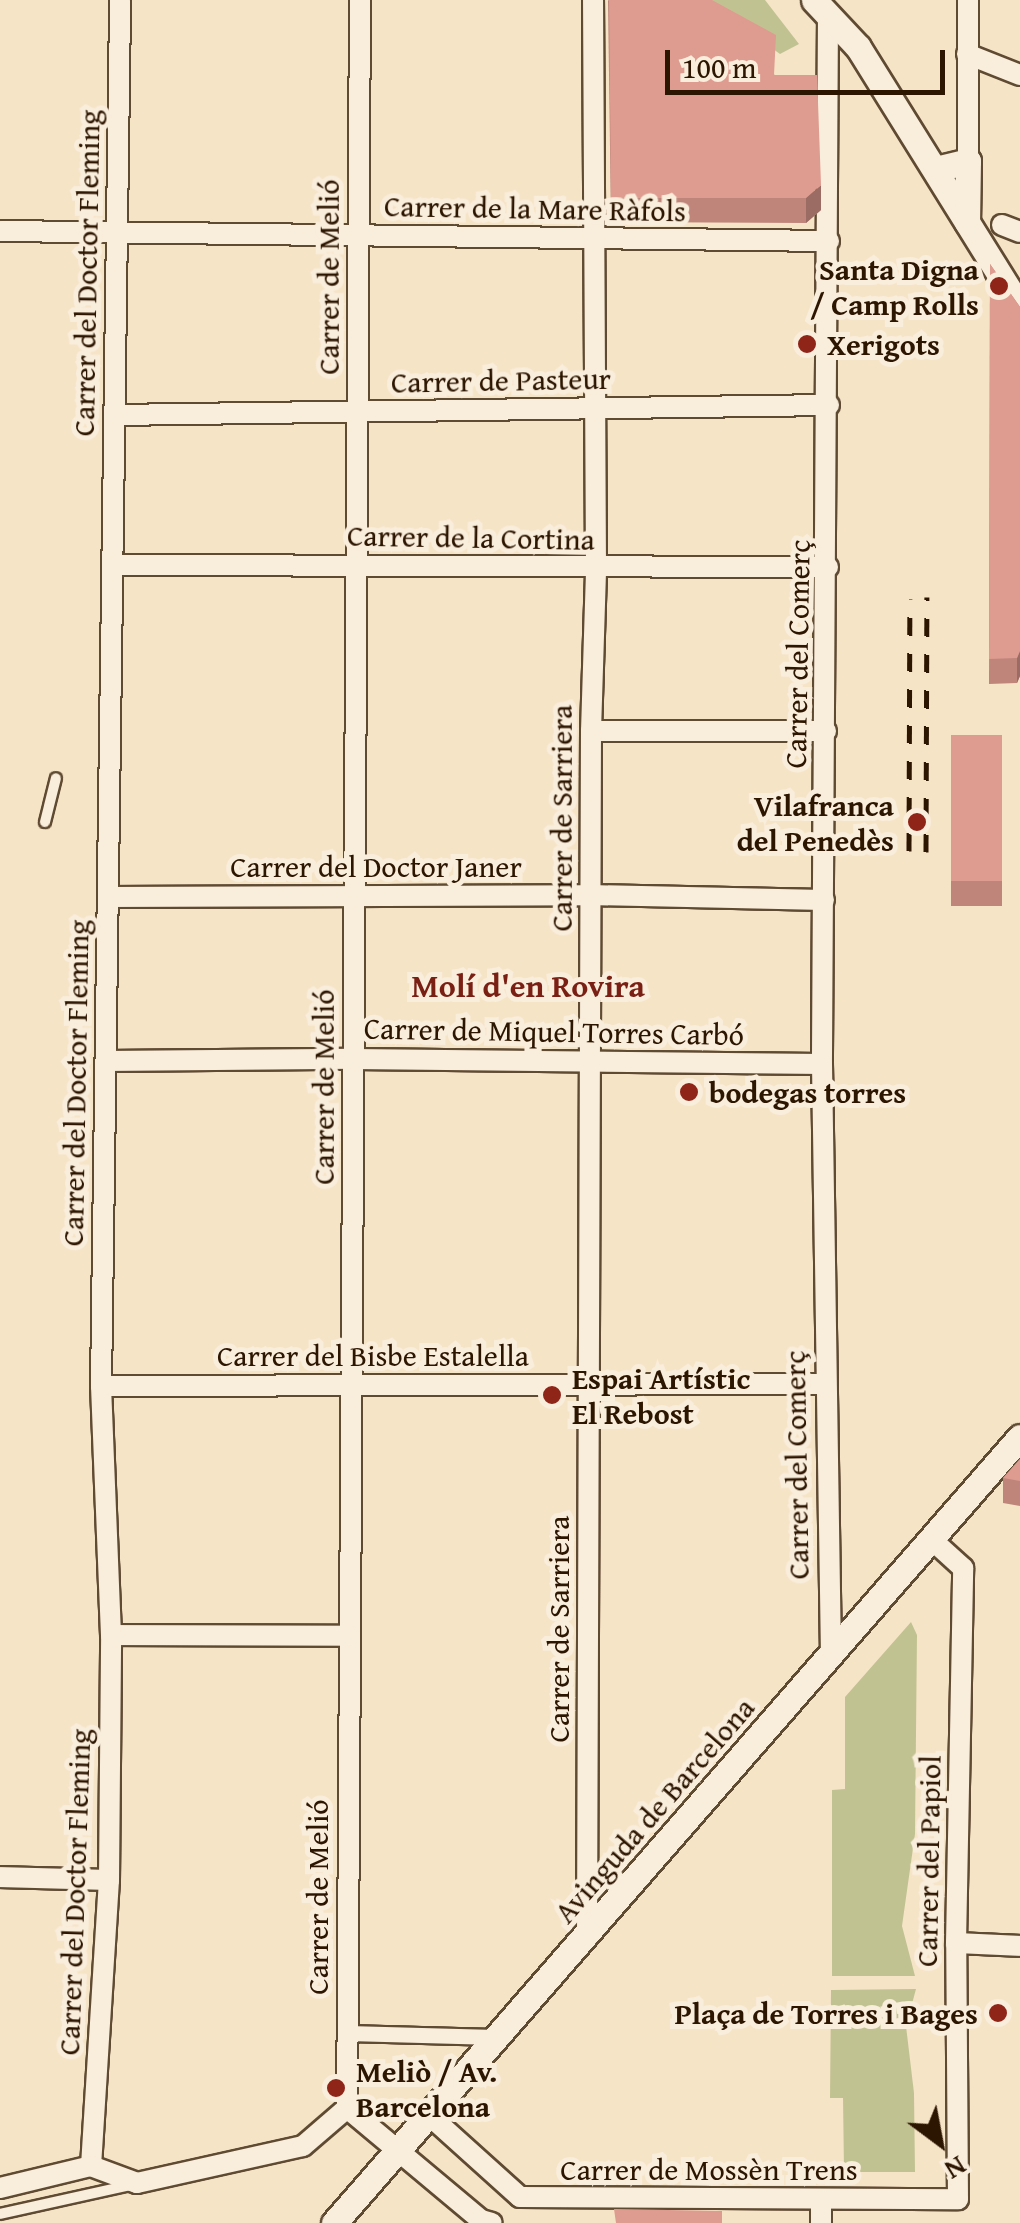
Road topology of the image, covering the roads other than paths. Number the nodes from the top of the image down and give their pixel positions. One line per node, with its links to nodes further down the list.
1 (120, 0): 12 (street, Carrer del Doctor Fleming)
2 (360, 0): 13 (street, Carrer de Melió)
3 (593, 0): 14 (street, Carrer de Sarriera)
4 (968, 0): 6 (street)
5 (821, 7): 9 (street); 15 (street, Carrer del Comerç)
6 (968, 54): 7 (street); 8 (street)
7 (1020, 75)
8 (968, 161): 9 (street); 10 (street)
9 (936, 169): 10 (street)
10 (970, 226): 16 (street)
11 (0, 231): 12 (street, Carrer de la Mare Ràfols)
12 (116, 232): 13 (street, Carrer de la Mare Ràfols); 20 (street, Carrer del Doctor Fleming)
13 (358, 236): 14 (street, Carrer de la Mare Ràfols); 19 (street, Carrer de Melió)
14 (592, 238): 15 (street, Carrer de la Mare Ràfols); 18 (street, Carrer de Sarriera)
15 (829, 241): 17 (street, Carrer del Comerç)
16 (1020, 307)
17 (829, 405): 18 (street, Carrer de Pasteur); 23 (street, Carrer del Comerç)
18 (592, 408): 19 (street, Carrer de Pasteur); 24 (street, Carrer de Sarriera)
19 (358, 412): 20 (street, Carrer de Pasteur); 22 (street, Carrer de Melió)
20 (114, 415): 21 (street, Carrer del Doctor Fleming)
21 (112, 565): 22 (street, Carrer de la Cortina); 31 (street, Carrer del Doctor Fleming)
22 (356, 565): 24 (street, Carrer de la Cortina); 30 (street, Carrer de Melió)
23 (828, 567): 24 (street, Carrer de la Cortina); 26 (street, Carrer del Comerç)
24 (596, 568): 25 (street, Carrer de Sarriera)
25 (591, 731): 26 (street); 29 (street, Carrer de Sarriera)
26 (826, 732): 32 (street, Carrer del Comerç)
27 (56, 778): 28 (lane)
28 (45, 822)
29 (590, 895): 30 (street, Carrer del Doctor Janer); 32 (street, Carrer del Doctor Janer); 35 (street, Carrer de Sarriera)
30 (354, 896): 31 (street, Carrer del Doctor Janer); 33 (street, Carrer de Melió)
31 (108, 898): 34 (street, Carrer del Doctor Fleming)
32 (824, 900): 36 (street, Carrer del Comerç)
33 (353, 1058): 34 (street, Carrer de Miquel Torres Carbó); 35 (street, Carrer de Miquel Torres Carbó); 40 (street, Carrer de Melió)
34 (106, 1061): 39 (street, Carrer del Doctor Fleming)
35 (590, 1063): 36 (street, Carrer de Miquel Torres Carbó); 37 (street, Carrer de Sarriera)
36 (822, 1064): 38 (street, Carrer del Comerç)
37 (588, 1384): 38 (street, Carrer del Bisbe Estalella); 40 (street, Carrer del Bisbe Estalella); 48 (street, Carrer de Sarriera)
38 (824, 1384): 45 (street, Carrer del Comerç)
39 (102, 1386): 40 (street, Carrer del Bisbe Estalella); 43 (street, Carrer del Doctor Fleming)
40 (351, 1386): 44 (street, Carrer de Melió)
41 (1020, 1437): 42 (street, Avinguda de Barcelona)
42 (931, 1539): 45 (street, Avinguda de Barcelona); 49 (street, Carrer del Papiol)
43 (111, 1635): 44 (street); 47 (street, Carrer del Doctor Fleming)
44 (349, 1636): 51 (street, Carrer de Melió)
45 (831, 1655): 48 (street, Avinguda de Barcelona)
46 (0, 1878): 47 (street)
47 (109, 1880): 56 (street, Carrer del Doctor Fleming)
48 (587, 1938): 52 (street, Avinguda de Barcelona)
49 (956, 1943): 50 (street); 60 (street, Carrer del Papiol)
50 (1020, 1946)
51 (346, 2033): 52 (street); 53 (street, Carrer de Melió)
52 (501, 2037): 54 (street, Avinguda de Barcelona)
53 (346, 2108): 55 (street); 57 (street)
54 (430, 2116): 55 (street, Avinguda de Barcelona); 59 (street, Carrer de Mossèn Trens)
55 (398, 2150): 63 (street, Avinguda de Barcelona); 64 (street, Carrer de Mossèn Trens)
56 (91, 2166): 57 (street); 58 (street)
57 (137, 2183): 62 (lane)
58 (0, 2188)
59 (520, 2197): 61 (street, Carrer de Mossèn Trens); 64 (street, Carrer de Mossèn Trens)
60 (958, 2199): 61 (street, Carrer de Mossèn Trens)
61 (821, 2201): 65 (street)
62 (0, 2214)
63 (334, 2223)
64 (494, 2223)
65 (820, 2223)

